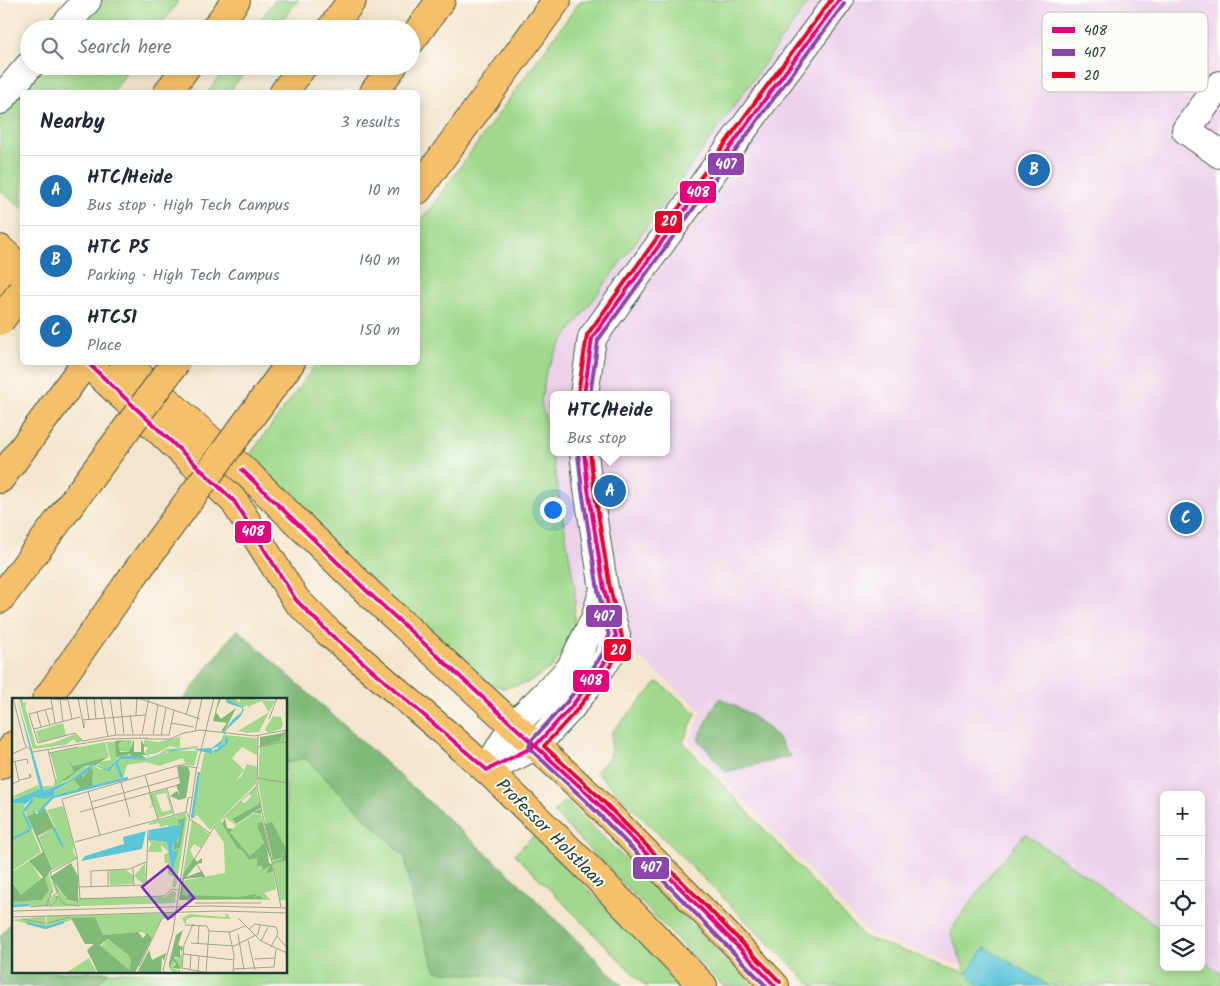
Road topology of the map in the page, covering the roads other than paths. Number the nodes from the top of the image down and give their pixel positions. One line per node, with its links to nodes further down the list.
1 (87, 0): 7 (street)
2 (236, 0): 8 (main road)
3 (352, 0): 9 (main road)
4 (441, 0): 10 (main road)
5 (557, 0): 21 (main road)
6 (839, 0): 33 (street)
7 (70, 20)
8 (222, 20)
9 (338, 20)
10 (420, 29)
11 (21, 75): 19 (street)
12 (181, 75): 16 (main road)
13 (297, 75): 17 (main road)
14 (386, 75): 18 (main road)
15 (1220, 85): 20 (street)
16 (170, 90)
17 (286, 90)
18 (375, 90)
19 (0, 100)
20 (1220, 154)
21 (420, 187)
22 (0, 250): 23 (main road)
23 (20, 268)
24 (0, 282): 26 (main road)
25 (20, 294): 27 (main road, bridge)
26 (20, 301)
27 (0, 321)
28 (84, 365): 35 (main road)
29 (89, 365): 43 (main road, Professor Holstlaan)
30 (127, 365): 39 (main road)
31 (174, 365): 37 (main road, bridge)
32 (289, 365): 38 (main road, bridge)
33 (585, 391)
34 (584, 456): 36 (street)
35 (5, 473)
36 (604, 589): 39 (street); 40 (street)
37 (0, 599)
38 (47, 698)
39 (513, 726): 40 (main road); 43 (street)
40 (535, 746): 43 (street); 45 (main road)
41 (12, 748): 42 (main road)
42 (0, 765)
43 (487, 770): 44 (main road, Professor Holstlaan)
44 (703, 986)
45 (776, 986)

